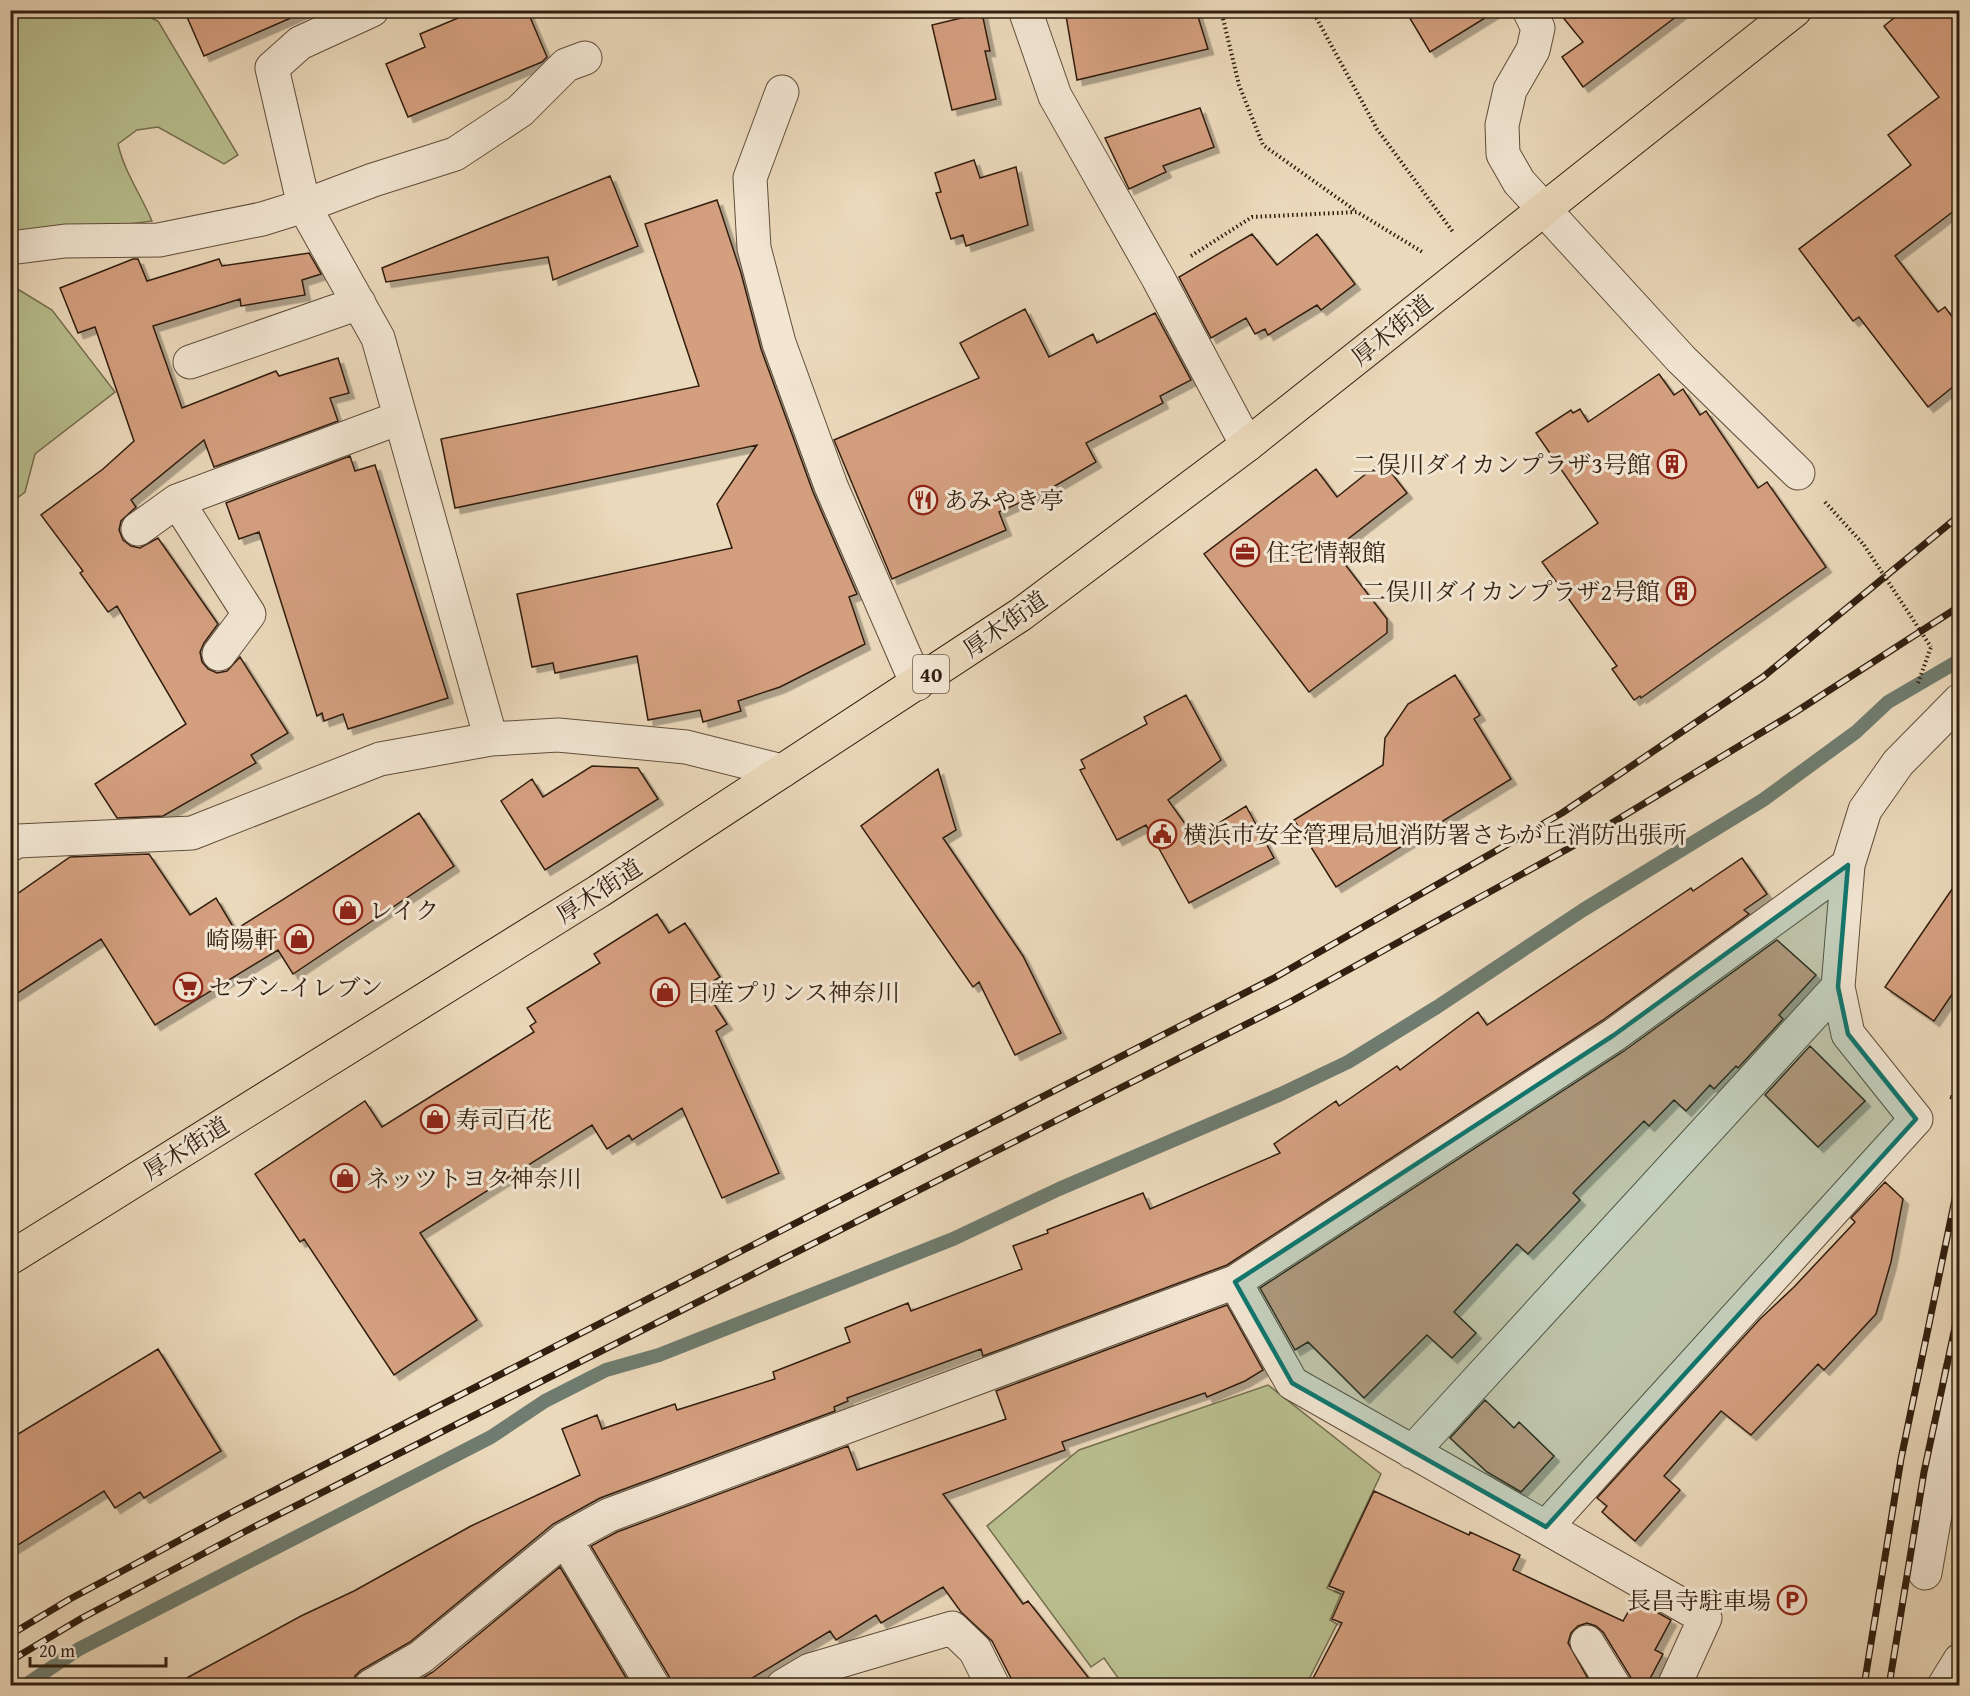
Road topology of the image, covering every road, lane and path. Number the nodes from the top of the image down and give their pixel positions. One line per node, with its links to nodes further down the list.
1 (372, 10): 9 (street)
2 (1025, 10): 15 (street)
3 (1221, 10): 11 (path)
4 (1312, 10): 12 (path)
5 (1529, 10): 10 (street)
6 (1795, 10): 10 (main road, 厚木街道 / 40)
7 (585, 58): 9 (street)
8 (782, 92): 25 (street)
9 (304, 206): 13 (street); 16 (street)
10 (1543, 208): 14 (main road, 厚木街道 / 40); 20 (street)
11 (1357, 212): 14 (path); 15 (path)
12 (1454, 232)
13 (10, 248)
14 (1458, 277): 19 (main road, 厚木街道 / 40)
15 (1158, 278): 19 (street)
16 (359, 303): 17 (street); 18 (street)
17 (190, 362)
18 (399, 418): 21 (street); 27 (street)
19 (1247, 445): 25 (main road, 厚木街道 / 40)
20 (1798, 473): 23 (path, bridge)
21 (177, 501): 22 (street); 24 (street)
22 (138, 529)
23 (1931, 647)
24 (219, 654)
25 (916, 684): 28 (main road, 厚木街道 / 40)
26 (1959, 699): 30 (street)
27 (491, 739): 28 (street); 29 (street)
28 (782, 771): 32 (main road, 厚木街道 / 40)
29 (10, 845)
30 (1848, 865): 31 (street); 33 (street)
31 (1838, 987): 35 (street); 36 (street)
32 (10, 1258)
33 (1235, 1282): 35 (street); 37 (street)
34 (1959, 1370): 38 (street)
35 (1412, 1452): 36 (street)
36 (1546, 1527): 46 (street)
37 (565, 1539): 41 (street); 42 (street)
38 (1925, 1572)
39 (1587, 1642): 45 (street)
40 (1959, 1660): 47 (street)
41 (371, 1686)
42 (653, 1686)
43 (783, 1686): 44 (street)
44 (993, 1686)
45 (1614, 1686)
46 (1674, 1686)
47 (1944, 1686)

